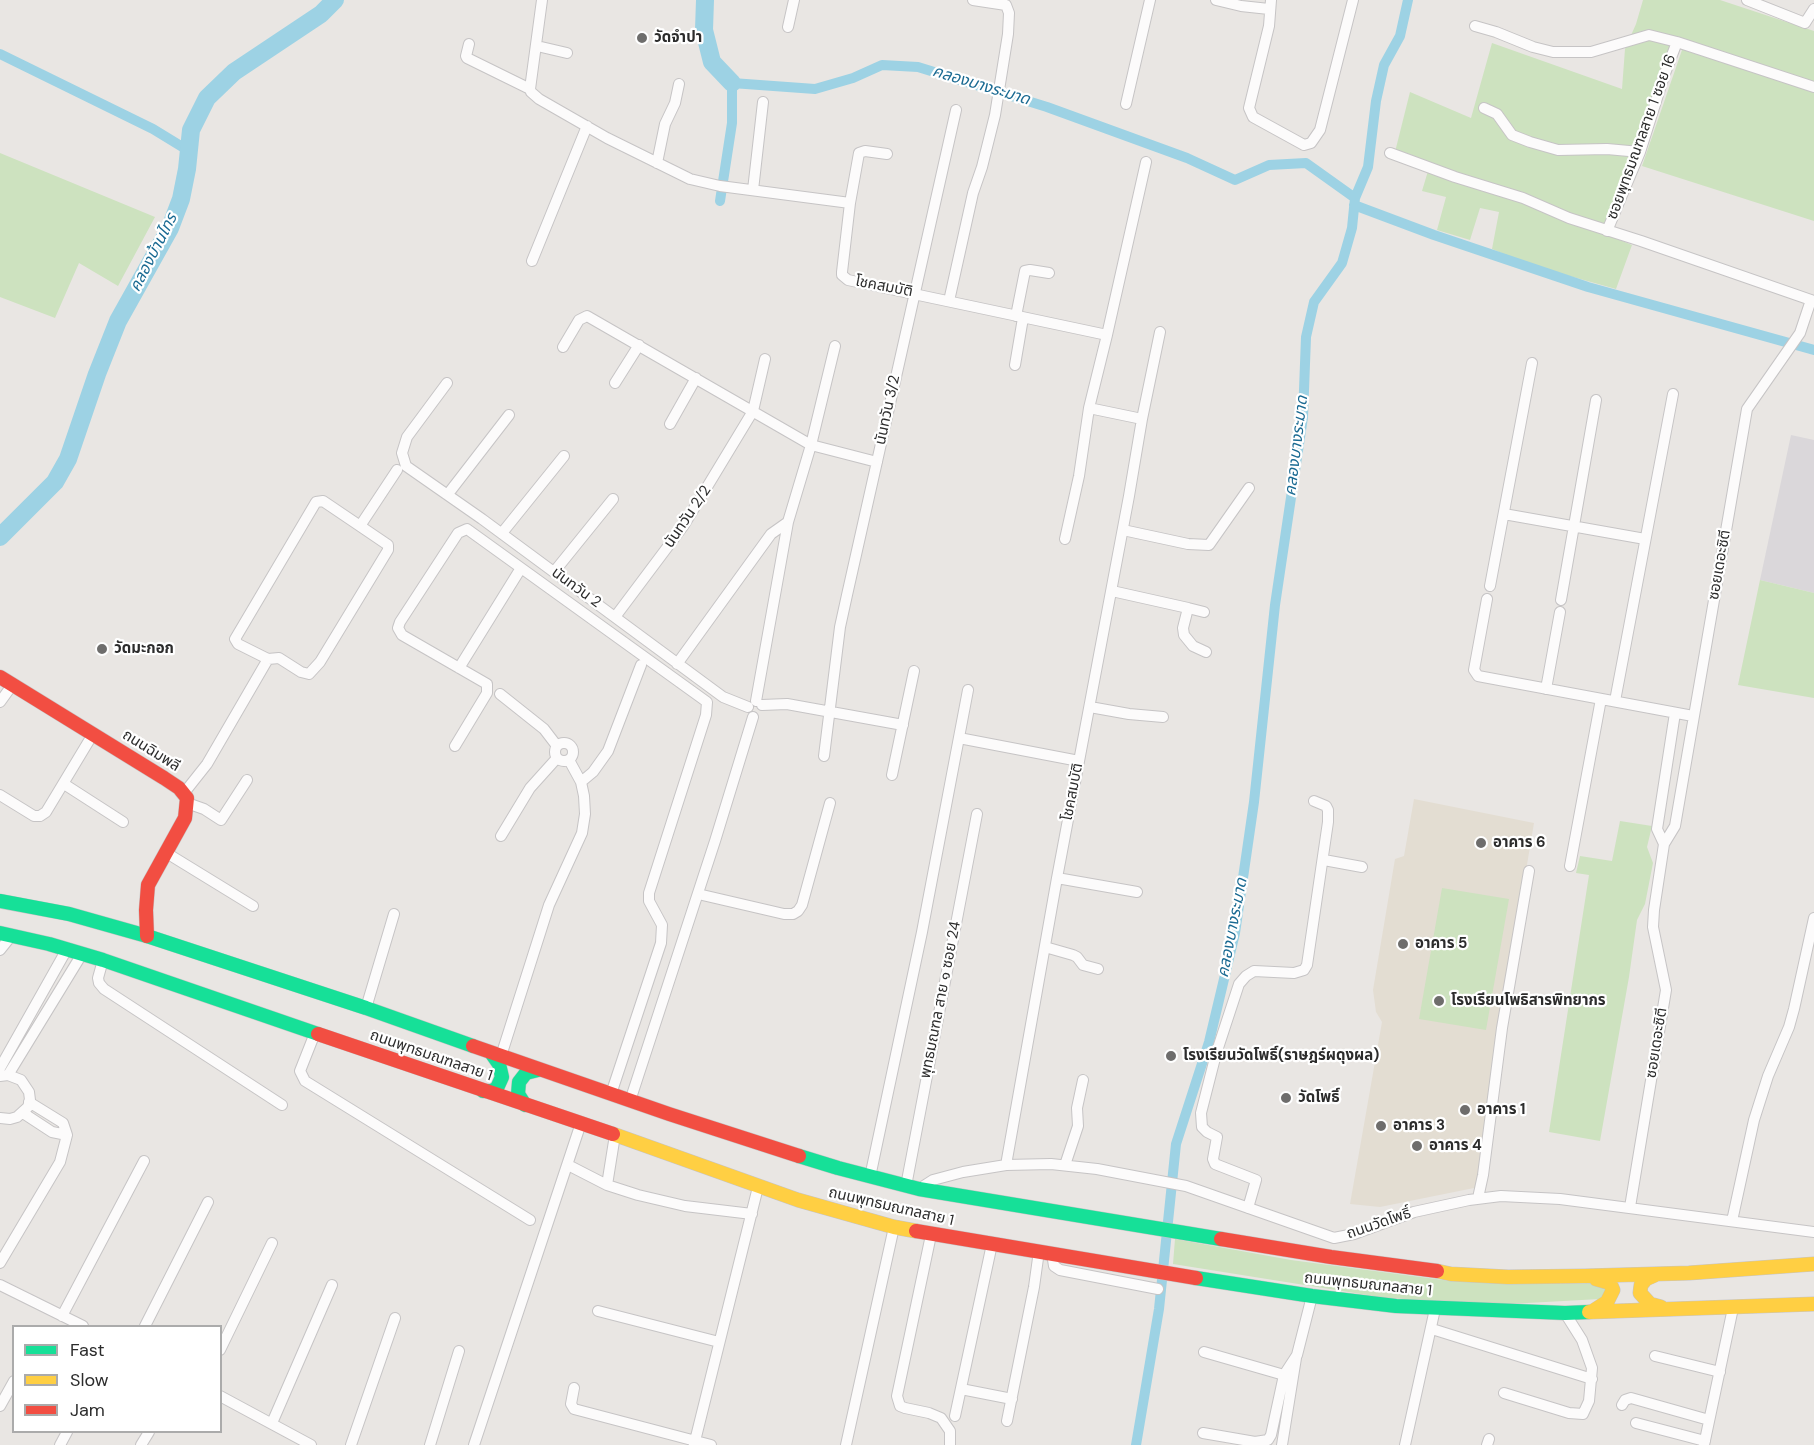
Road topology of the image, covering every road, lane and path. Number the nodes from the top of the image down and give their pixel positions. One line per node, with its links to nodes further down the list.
1 (542, 0): 14 (street)
2 (794, 0): 11 (street)
3 (973, 0): 35 (street)
4 (1150, 0): 20 (street)
5 (1216, 0): 8 (street)
6 (1353, 0): 8 (street)
7 (1747, 0): 9 (street)
8 (1270, 4)
9 (1814, 9)
10 (1475, 26): 12 (street)
11 (788, 27)
12 (1677, 42): 17 (street, ซอยพุทธมณฑลสาย 1 ซอย 16); 24 (street, ซอยพุทธมณฑลสาย 1 ซอย 16)
13 (469, 44): 18 (street)
14 (537, 46): 15 (street); 18 (street)
15 (567, 53)
16 (680, 84): 28 (street)
17 (1814, 87)
18 (531, 89): 23 (street)
19 (763, 102): 29 (street)
20 (1126, 104)
21 (1484, 108): 24 (street)
22 (956, 110): 34 (street, นันทวัน 3/2)
23 (587, 126): 28 (street); 32 (street)
24 (1640, 152): 31 (street, ซอยพุทธมณฑลสาย 1 ซอย 16)
25 (1390, 153): 31 (street, ซอยพุทธมณฑลสาย 1 ซอย 16)
26 (886, 154): 30 (street)
27 (1146, 162): 39 (street)
28 (657, 163): 29 (street)
29 (753, 190): 30 (street)
30 (850, 203): 34 (street, โชคสมบัติ)
31 (1607, 231): 36 (street, ซอยพุทธมณฑลสาย 1 ซอย 16)
32 (532, 261)
33 (1049, 273): 37 (street)
34 (913, 293): 35 (street, โชคสมบัติ); 58 (street, นันทวัน 3/2)
35 (949, 301): 37 (street, โชคสมบัติ)
36 (1813, 301): 99 (street, ซอยเดอะซิตี)
37 (1019, 317): 39 (street, โชคสมบัติ); 45 (street)
38 (1160, 332): 54 (street, โชคสมบัติ)
39 (1107, 335): 51 (street)
40 (639, 345): 42 (street); 46 (street); 48 (street)
41 (835, 346): 56 (street)
42 (563, 347)
43 (765, 359): 52 (street, นันทวัน 2/2)
44 (1532, 363): 63 (street)
45 (1014, 365)
46 (696, 378): 52 (street); 55 (street)
47 (447, 383): 59 (street)
48 (615, 383)
49 (1673, 394): 70 (street)
50 (1596, 400): 66 (street)
51 (1089, 408): 54 (street); 69 (street)
52 (753, 411): 56 (street); 80 (street, นันทวัน 2/2)
53 (509, 415): 61 (street)
54 (1142, 419): 67 (street, โชคสมบัติ)
55 (669, 424)
56 (811, 445): 58 (street); 64 (street)
57 (564, 456): 68 (street)
58 (877, 462): 97 (street, นันทวัน 3/2)
59 (402, 468): 61 (street, นันทวัน 2); 65 (street)
60 (1249, 488): 67 (street)
61 (448, 494): 68 (street, นันทวัน 2)
62 (613, 499): 72 (street)
63 (1504, 514): 66 (street); 73 (street)
64 (788, 522): 83 (street); 96 (street)
65 (360, 526): 82 (street); 82 (street)
66 (1574, 526): 70 (street); 76 (street)
67 (1123, 530): 74 (street, โชคสมบัติ)
68 (502, 533): 72 (street, นันทวัน 2)
69 (1065, 539)
70 (1645, 539): 93 (street)
71 (521, 568): 85 (street); 85 (street); 149 (street)
72 (554, 572): 80 (street, นันทวัน 2)
73 (1491, 586)
74 (1112, 591): 77 (street); 95 (street, โชคสมบัติ)
75 (1487, 599): 89 (street)
76 (1561, 600)
77 (1188, 608): 78 (street); 81 (street)
78 (1204, 612)
79 (1560, 612): 89 (street)
80 (615, 617): 83 (street, นันทวัน 2)
81 (1206, 652)
82 (267, 659): 115 (street)
83 (678, 664): 96 (street, นันทวัน 2)
84 (641, 665): 112 (street)
85 (459, 668): 104 (street)
86 (914, 671): 101 (street)
87 (0, 677): 88 (main road, ถนนฉิมพลี)
88 (13, 684): 94 (street); 102 (main road, ถนนฉิมพลี)
89 (1546, 688): 92 (street)
90 (968, 690): 103 (street)
91 (500, 694): 105 (street)
92 (1600, 699): 93 (street); 124 (street)
93 (1615, 701): 98 (street)
94 (0, 702)
95 (1089, 707): 100 (street); 109 (street, โชคสมบัติ)
96 (755, 708): 97 (street); 129 (street)
97 (830, 712): 101 (street); 106 (street, นันทวัน 3/2)
98 (1676, 713): 99 (street); 121 (street, ซอยเดอะซิตี)
99 (1693, 716): 121 (street, ซอยเดอะซิตี)
100 (1163, 717)
101 (903, 726): 110 (street)
102 (93, 734): 113 (street); 115 (main road, ถนนฉิมพลี)
103 (959, 738): 109 (street); 163 (street)
104 (455, 746)
105 (557, 746): 107 (street); 108 (street)
106 (824, 756)
107 (557, 758): 108 (street); 120 (street)
108 (569, 760): 112 (street)
109 (1079, 761): 127 (street, โชคสมบัติ)
110 (891, 776)
111 (247, 780): 115 (street)
112 (580, 782): 144 (street)
113 (64, 784): 114 (street); 119 (street)
114 (0, 795)
115 (186, 798): 122 (main road)
116 (1314, 801): 123 (street)
117 (830, 803): 129 (street)
118 (977, 814): 166 (street, พุทธมณฑล สาย ๑ ซอย 24)
119 (123, 822)
120 (501, 836)
121 (1664, 844): 169 (street, ซอยเดอะซิตี)
122 (165, 852): 131 (street); 135 (main road)
123 (1324, 861): 125 (street); 170 (street)
124 (1570, 866)
125 (1362, 867)
126 (1529, 871): 167 (street)
127 (1057, 878): 128 (street); 136 (street, โชคสมบัติ)
128 (1137, 892)
129 (698, 894): 150 (street)
130 (0, 901): 135 (main road, ถนนพุทธมณฑลสาย 1)
131 (253, 906)
132 (394, 914): 142 (street)
133 (1814, 918): 173 (street)
134 (6, 934): 137 (main road, ถนนพุทธมณฑลสาย 1); 138 (street)
135 (147, 936): 142 (main road, ถนนพุทธมณฑลสาย 1)
136 (1045, 947): 141 (street); 161 (street, โชคสมบัติ)
137 (67, 949): 139 (main road, ถนนพุทธมณฑลสาย 1); 146 (street)
138 (0, 950)
139 (82, 954): 140 (main road, ถนนพุทธมณฑลสาย 1); 146 (street)
140 (103, 960): 143 (main road, ถนนพุทธมณฑลสาย 1); 152 (street)
141 (1098, 969)
142 (366, 1008): 144 (main road, ถนนพุทธมณฑลสาย 1)
143 (315, 1033): 148 (main road, ถนนพุทธมณฑลสาย 1); 172 (street)
144 (497, 1055): 145 (main road, ถนนพุทธมณฑลสาย 1); 148 (main road)
145 (538, 1070): 149 (main road, ถนนพุทธมณฑลสาย 1); 153 (main road)
146 (2, 1073): 151 (street)
147 (1083, 1080): 162 (street)
148 (483, 1091): 153 (main road, ถนนพุทธมณฑลสาย 1)
149 (611, 1094): 150 (main road, ถนนพุทธมณฑลสาย 1)
150 (630, 1101): 163 (main road, ถนนพุทธมณฑลสาย 1)
151 (29, 1102): 154 (street); 157 (street)
152 (282, 1105)
153 (525, 1105): 156 (main road, ถนนพุทธมณฑลสาย 1)
154 (23, 1113): 155 (street); 157 (street)
155 (0, 1118)
156 (581, 1123): 158 (main road, ถนนพุทธมณฑลสาย 1); 160 (street)
157 (67, 1135): 182 (street)
158 (615, 1135): 164 (street); 165 (main road, ถนนพุทธมณฑลสาย 1)
159 (144, 1161): 197 (street)
160 (568, 1165): 164 (street); 231 (street)
161 (1006, 1165): 162 (street, ถนนวัดโพธิ์); 166 (street, ถนนวัดโพธิ์)
162 (1065, 1165): 170 (street, ถนนวัดโพธิ์)
163 (870, 1177): 166 (main road, ถนนพุทธมณฑลสาย 1)
164 (607, 1185): 171 (street)
165 (759, 1187): 171 (street); 174 (main road, ถนนพุทธมณฑลสาย 1)
166 (913, 1187): 181 (main road, ถนนพุทธมณฑลสาย 1)
167 (1478, 1198): 169 (street, ถนนวัดโพธิ์); 177 (street, ถนนวัดโพธิ์)
168 (208, 1202): 200 (street)
169 (1630, 1207): 173 (street, ถนนวัดโพธิ์)
170 (1248, 1208): 177 (street, ถนนวัดโพธิ์)
171 (752, 1214): 202 (street)
172 (530, 1220)
173 (1732, 1221): 175 (street, ถนนวัดโพธิ์)
174 (894, 1227): 176 (main road, ถนนพุทธมณฑลสาย 1); 233 (street)
175 (1814, 1232)
176 (931, 1235): 179 (main road, ถนนพุทธมณฑลสาย 1); 234 (street)
177 (1334, 1238): 181 (street)
178 (272, 1243): 203 (street)
179 (992, 1244): 180 (main road, ถนนพุทธมณฑลสาย 1); 213 (street)
180 (1046, 1252): 188 (street); 189 (main road, ถนนพุทธมณฑลสาย 1); 216 (street)
181 (1330, 1257): 185 (main road, ถนนพุทธมณฑลสาย 1)
182 (0, 1263)
183 (1814, 1264): 184 (main road, ถนนพุทธมณฑลสาย 1)
184 (1659, 1274): 185 (main road, ถนนพุทธมณฑลสาย 1); 193 (main road)
185 (1585, 1276): 195 (main road)
186 (0, 1285): 197 (street)
187 (332, 1285): 222 (street)
188 (1158, 1289)
189 (1312, 1296): 192 (main road, ถนนพุทธมณฑลสาย 1); 206 (street)
190 (1814, 1304): 191 (main road, ถนนพุทธมณฑลสาย 1)
191 (1733, 1308): 193 (main road, ถนนพุทธมณฑลสาย 1); 208 (street)
192 (1435, 1309): 196 (main road, ถนนพุทธมณฑลสาย 1); 201 (street)
193 (1671, 1310): 195 (main road, ถนนพุทธมณฑลสาย 1)
194 (598, 1311): 202 (street)
195 (1590, 1312): 196 (main road, ถนนพุทธมณฑลสาย 1)
196 (1565, 1313): 210 (street)
197 (62, 1317): 199 (street)
198 (395, 1318): 229 (street)
199 (80, 1325)
200 (146, 1325)
201 (1432, 1329): 210 (street); 236 (street)
202 (719, 1342): 226 (street)
203 (222, 1346)
204 (459, 1351): 230 (street)
205 (1204, 1352): 209 (street)
206 (1297, 1355): 209 (street); 235 (street)
207 (1655, 1356): 208 (street)
208 (1720, 1372): 220 (street)
209 (1284, 1375): 225 (street)
210 (1592, 1379): 214 (street)
211 (12, 1385): 218 (street)
212 (574, 1388): 226 (street)
213 (961, 1389): 216 (street); 219 (street)
214 (1504, 1393)
215 (222, 1397): 222 (street)
216 (1012, 1399): 221 (street)
217 (1622, 1405): 220 (street)
218 (0, 1406)
219 (956, 1416)
220 (1709, 1420): 227 (street)
221 (1007, 1421)
222 (272, 1423): 228 (street)
223 (1636, 1423): 227 (street)
224 (1413, 1428): 237 (street)
225 (1203, 1433)
226 (694, 1443): 232 (street)
227 (1704, 1443)
228 (311, 1445)
229 (351, 1445)
230 (430, 1445)
231 (474, 1445)
232 (711, 1445)
233 (846, 1445)
234 (950, 1445)
235 (1282, 1445)
236 (1405, 1445)
237 (1410, 1445)

